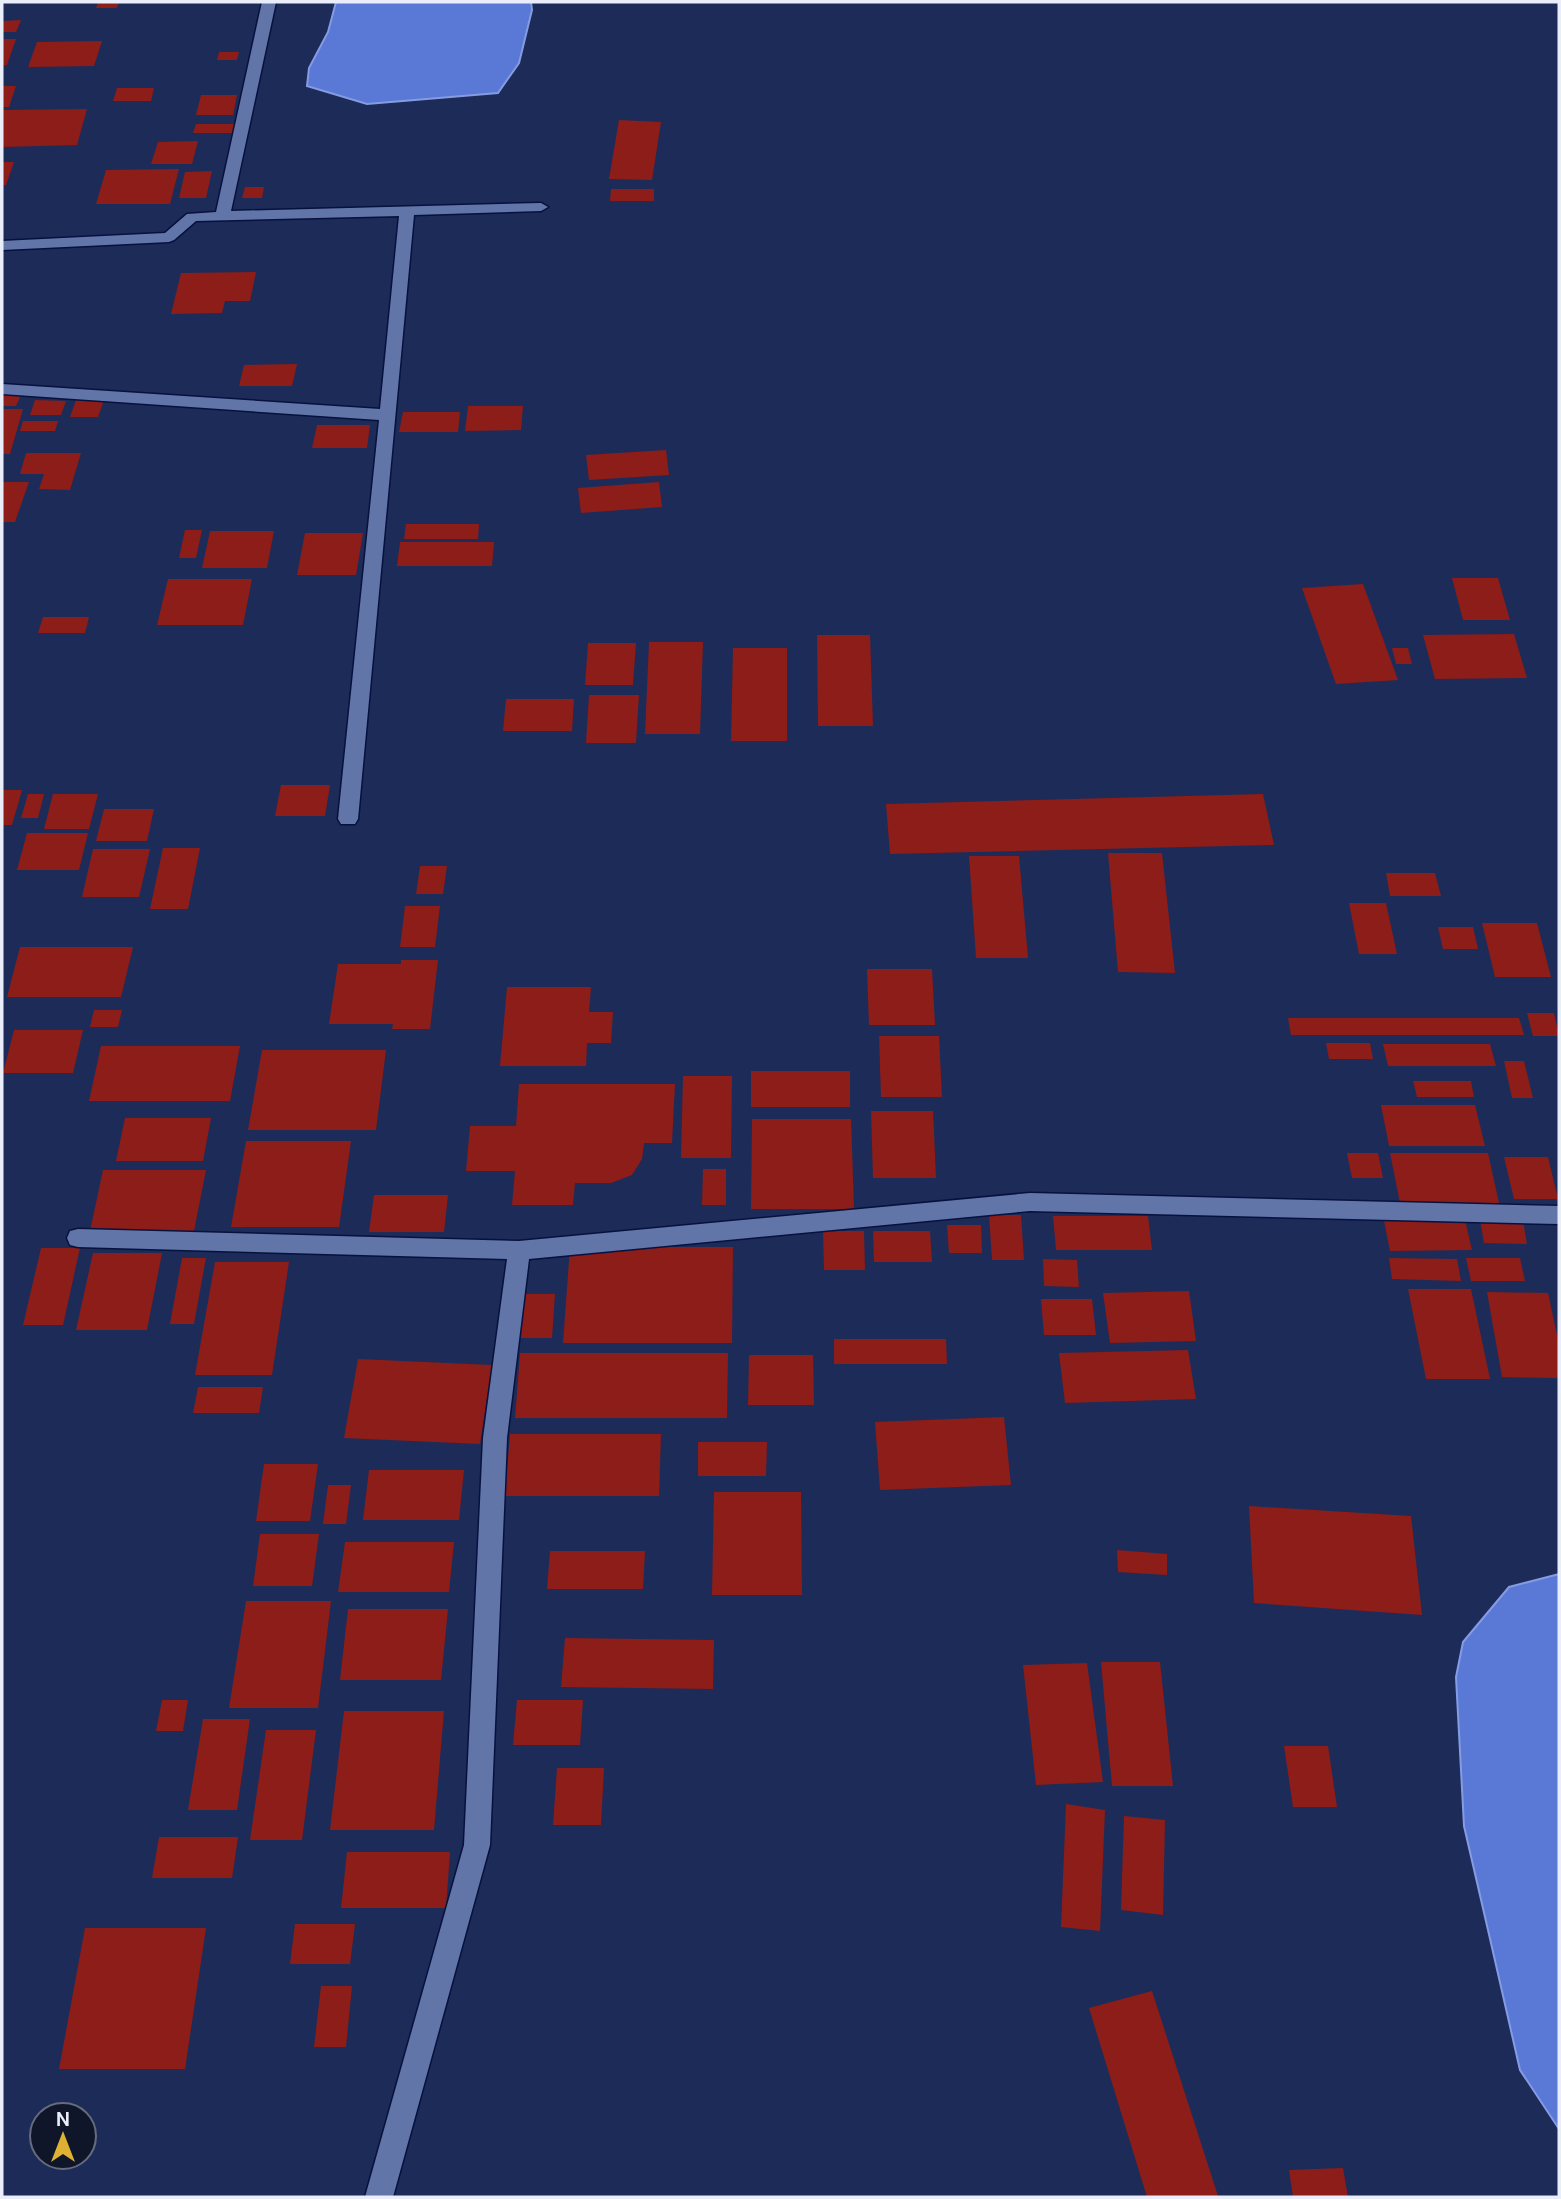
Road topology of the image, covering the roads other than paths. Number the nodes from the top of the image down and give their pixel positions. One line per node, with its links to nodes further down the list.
1 (269, 2): 4 (street)
2 (541, 207): 3 (street)
3 (407, 211): 4 (street); 7 (street)
4 (223, 216): 5 (street)
5 (2, 246)
6 (2, 389): 7 (street)
7 (387, 415): 8 (street)
8 (348, 819)
9 (1559, 1215): 11 (street)
10 (78, 1238): 11 (street)
11 (519, 1250): 12 (street)
12 (379, 2197)

